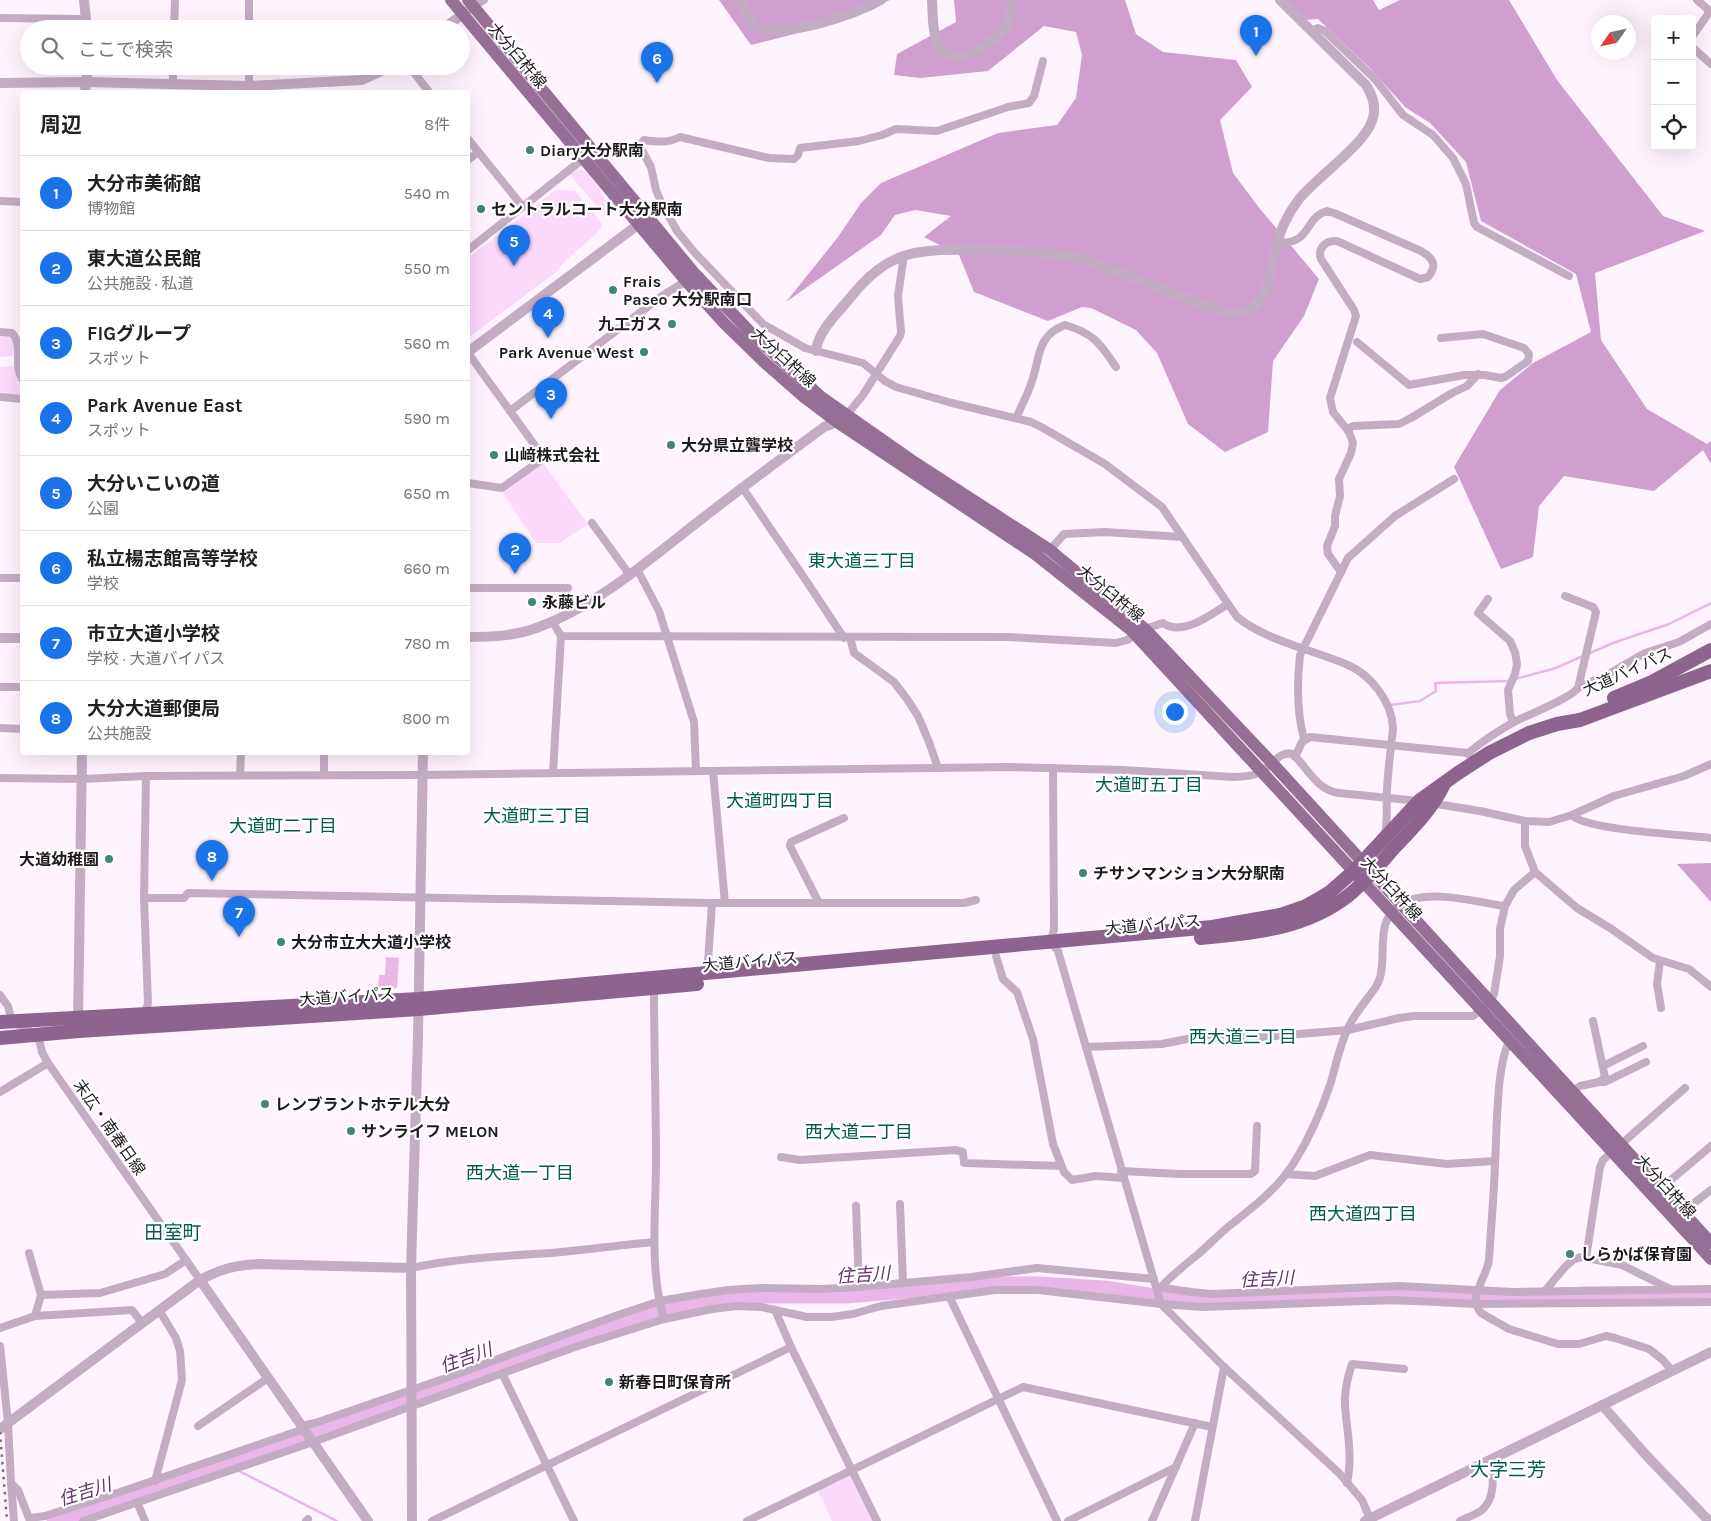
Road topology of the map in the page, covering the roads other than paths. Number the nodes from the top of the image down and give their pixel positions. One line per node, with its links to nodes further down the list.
1 (84, 0): 15 (street)
2 (175, 0): 16 (street)
3 (249, 0): 17 (street)
4 (452, 0): 11 (main road, 大分臼杵線)
5 (739, 0): 6 (street)
6 (881, 0)
7 (932, 0): 8 (street)
8 (1013, 0)
9 (1280, 0): 19 (street)
10 (1697, 0): 12 (street)
11 (472, 5): 18 (street); 37 (main road, 大分臼杵線); 41 (main road, 大分臼杵線)
12 (1710, 12): 20 (street)
13 (0, 18): 14 (street)
14 (29, 20)
15 (86, 20)
16 (174, 20)
17 (249, 20)
18 (454, 20)
19 (1311, 31): 42 (street); 45 (street)
20 (1696, 31)
21 (1696, 51): 23 (street)
22 (1043, 61): 51 (street)
23 (1711, 64)
24 (87, 75): 31 (street)
25 (173, 75): 30 (street)
26 (249, 75): 32 (street)
27 (373, 75): 32 (street)
28 (416, 75): 33 (street)
29 (0, 83): 31 (street)
30 (173, 85): 31 (street); 32 (street)
31 (85, 88)
32 (249, 89)
33 (427, 90)
34 (470, 142): 35 (street)
35 (478, 152): 36 (street); 40 (street)
36 (470, 158)
37 (583, 159): 40 (street); 41 (main road, 大分臼杵線)
38 (0, 201): 39 (street)
39 (20, 202)
40 (523, 207): 43 (street)
41 (643, 221): 46 (main road, 大分臼杵線); 50 (street); 61 (main road, 大分臼杵線)
42 (1277, 243): 44 (street); 62 (street)
43 (470, 248)
44 (904, 255): 51 (street); 55 (street)
45 (1569, 276)
46 (686, 282): 59 (street); 61 (main road, 大分臼杵線)
47 (0, 332): 54 (street)
48 (1441, 338): 56 (street)
49 (1358, 342): 56 (street)
50 (470, 351)
51 (816, 351): 55 (street)
52 (470, 356): 59 (street)
53 (1116, 367): 60 (street)
54 (20, 374)
55 (877, 374): 60 (street); 61 (street)
56 (1478, 374): 62 (street)
57 (0, 397): 58 (street)
58 (20, 399)
59 (510, 411): 64 (street)
60 (1016, 418): 67 (street)
61 (842, 419): 65 (street); 68 (main road, 大分臼杵線); 80 (main road, 大分臼杵線)
62 (1347, 429): 70 (street)
63 (1454, 479): 70 (street)
64 (470, 483)
65 (742, 488): 69 (street); 86 (street)
66 (592, 523): 69 (street)
67 (1182, 537): 68 (street); 77 (street)
68 (1050, 550): 80 (main road, 大分臼杵線)
69 (633, 572): 78 (street); 83 (street)
70 (1341, 572): 87 (street)
71 (0, 578): 72 (street)
72 (20, 578)
73 (470, 588): 74 (street)
74 (568, 588)
75 (1565, 596): 92 (street)
76 (1488, 599): 93 (street)
77 (1228, 604): 80 (street); 87 (street)
78 (552, 620): 81 (street); 82 (street)
79 (1711, 624): 92 (street)
80 (1141, 632): 86 (street); 106 (main road, 大分臼杵線)
81 (470, 636)
82 (561, 636): 83 (street); 111 (street)
83 (667, 636): 86 (street); 110 (street)
84 (0, 638): 85 (street)
85 (20, 638)
86 (847, 638): 107 (street)
87 (1302, 649): 97 (street); 98 (street)
88 (1711, 650): 94 (highway, 大道バイパス)
89 (1711, 671): 94 (highway, 大道バイパス)
90 (0, 687): 91 (street)
91 (20, 687)
92 (1578, 688): 93 (street)
93 (1514, 722): 104 (street)
94 (1557, 724): 104 (highway, 大道バイパス)
95 (0, 728): 96 (street)
96 (20, 728)
97 (1304, 739): 98 (street); 103 (street)
98 (1391, 745): 104 (street); 119 (street)
99 (82, 755): 117 (street)
100 (241, 755): 112 (street)
101 (324, 755): 113 (street)
102 (423, 755): 114 (street)
103 (1295, 757): 106 (street); 119 (street)
104 (1471, 758): 118 (highway, 大道バイパス)
105 (1711, 764): 122 (street)
106 (1267, 767): 108 (street); 127 (main road, 大分臼杵線)
107 (938, 768): 108 (street); 109 (street)
108 (1053, 768): 137 (street)
109 (713, 771): 110 (street); 134 (street)
110 (696, 772): 111 (street)
111 (553, 774): 114 (street)
112 (240, 775): 113 (street); 115 (street)
113 (324, 775): 114 (street)
114 (423, 775): 129 (street)
115 (146, 776): 117 (street); 130 (street)
116 (0, 778): 117 (street)
117 (82, 779): 150 (street)
118 (1444, 785): 120 (highway, 大道バイパス); 121 (highway, 大道バイパス)
119 (1386, 798): 120 (street); 125 (street)
120 (1419, 801): 121 (street); 125 (highway, 大道バイパス)
121 (1434, 804): 124 (street); 127 (highway, 大道バイパス)
122 (1572, 815): 124 (street); 126 (street)
123 (844, 818): 132 (street)
124 (1525, 821): 128 (street)
125 (1384, 838): 127 (highway, 大道バイパス)
126 (1711, 838)
127 (1363, 872): 136 (main road, 大分臼杵線); 137 (highway, 大道バイパス)
128 (1535, 872): 135 (street); 139 (street)
129 (421, 896): 130 (street); 133 (street); 144 (street)
130 (144, 898): 147 (street)
131 (976, 900): 132 (street)
132 (819, 902): 134 (street)
133 (712, 903): 134 (street); 140 (street)
134 (725, 903)
135 (1505, 906): 136 (street); 145 (street)
136 (1397, 908): 145 (main road, 大分臼杵線); 151 (street)
137 (1055, 946): 138 (highway, 大道バイパス); 140 (highway, 大道バイパス); 156 (street)
138 (996, 956): 142 (highway, 大道バイパス); 169 (street)
139 (1660, 962): 141 (street); 146 (street)
140 (706, 973): 144 (highway, 大道バイパス)
141 (1711, 987)
142 (654, 988): 144 (highway, 大道バイパス); 177 (street)
143 (0, 995): 149 (street)
144 (419, 1004): 147 (highway, 大道バイパス); 150 (highway, 大道バイパス); 183 (street)
145 (1486, 1006): 151 (street); 153 (main road, 大分臼杵線)
146 (1662, 1008)
147 (145, 1014): 150 (highway, 大道バイパス)
148 (1593, 1021): 159 (street)
149 (6, 1022): 150 (highway, 大道バイパス); 152 (street)
150 (78, 1024): 152 (highway, 大道バイパス)
151 (1348, 1030): 156 (street); 170 (street)
152 (38, 1035): 154 (highway, 大道バイパス); 158 (street, 末広・南春日線)
153 (1513, 1036): 163 (main road, 大分臼杵線); 168 (street)
154 (0, 1038)
155 (1643, 1046): 159 (street)
156 (1086, 1047): 171 (street)
157 (1646, 1062): 160 (street)
158 (48, 1063): 162 (street); 182 (street, 末広・南春日線)
159 (1603, 1066): 160 (street)
160 (1599, 1082): 163 (street)
161 (1685, 1088): 166 (street)
162 (0, 1092)
163 (1568, 1095): 166 (main road, 大分臼杵線)
164 (1258, 1126): 171 (street)
165 (1711, 1146): 173 (street)
166 (1616, 1148): 173 (main road, 大分臼杵線); 180 (street)
167 (781, 1157): 169 (street)
168 (1496, 1161): 170 (street); 190 (street)
169 (1061, 1166): 171 (street)
170 (1286, 1174): 186 (street)
171 (1123, 1175): 186 (street)
172 (1711, 1190): 176 (street)
173 (1657, 1192): 176 (main road, 大分臼杵線)
174 (900, 1204): 185 (street)
175 (856, 1206): 187 (street)
176 (1678, 1216): 178 (main road, 大分臼杵線); 181 (main road, 大分臼杵線)
177 (654, 1242): 183 (street); 195 (street)
178 (1711, 1243)
179 (29, 1253): 192 (street)
180 (1586, 1258): 189 (street); 191 (street)
181 (1711, 1259)
182 (186, 1260): 184 (street, 末広・南春日線); 192 (street)
183 (411, 1268): 184 (street); 212 (street)
184 (200, 1280): 198 (street); 211 (street)
185 (903, 1283): 186 (street); 187 (street)
186 (1157, 1286): 190 (street); 196 (street)
187 (858, 1287): 195 (street)
188 (1711, 1289): 189 (street)
189 (1671, 1290): 191 (street)
190 (1477, 1291): 191 (street); 197 (street)
191 (1544, 1292)
192 (40, 1295): 200 (street)
193 (948, 1296): 196 (street); 199 (street); 213 (street)
194 (1711, 1302): 197 (street)
195 (660, 1304): 201 (street); 212 (street)
196 (1161, 1304): 197 (street); 207 (street)
197 (1477, 1304): 209 (street)
198 (159, 1310): 202 (street); 226 (street)
199 (775, 1310): 201 (street); 205 (street)
200 (35, 1316): 202 (street); 203 (street)
201 (664, 1318): 210 (street)
202 (142, 1323): 217 (street)
203 (0, 1328)
204 (0, 1346): 217 (street)
205 (791, 1347): 223 (street); 225 (street)
206 (1711, 1352): 209 (street)
207 (1224, 1367): 219 (street); 228 (street)
208 (1404, 1369): 228 (street)
209 (1672, 1371): 215 (street)
210 (502, 1373): 214 (street); 223 (street)
211 (268, 1378): 218 (street); 220 (street)
212 (411, 1389): 214 (street); 220 (street)
213 (998, 1399): 216 (street); 225 (street); 241 (street)
214 (411, 1405): 221 (street); 236 (street)
215 (1602, 1405): 222 (street); 246 (street)
216 (1195, 1423): 219 (street); 224 (street)
217 (4, 1426): 227 (street)
218 (198, 1426)
219 (1212, 1427): 244 (street)
220 (303, 1428): 221 (street); 226 (street)
221 (312, 1442): 229 (street); 235 (street)
222 (1491, 1460): 232 (street); 245 (street)
223 (547, 1465): 237 (street); 238 (street)
224 (1176, 1467): 242 (street); 243 (street)
225 (852, 1470): 239 (street); 240 (street)
226 (156, 1481): 231 (street)
227 (11, 1482): 230 (street); 231 (street)
228 (1347, 1483): 232 (street)
229 (137, 1502): 233 (street); 234 (street)
230 (14, 1520)
231 (30, 1520)
232 (1369, 1520)
233 (83, 1521)
234 (145, 1521)
235 (368, 1521)
236 (412, 1521)
237 (432, 1521)
238 (574, 1521)
239 (747, 1521)
240 (877, 1521)
241 (1057, 1521)
242 (1068, 1521)
243 (1152, 1521)
244 (1194, 1521)
245 (1460, 1521)
246 (1709, 1521)

